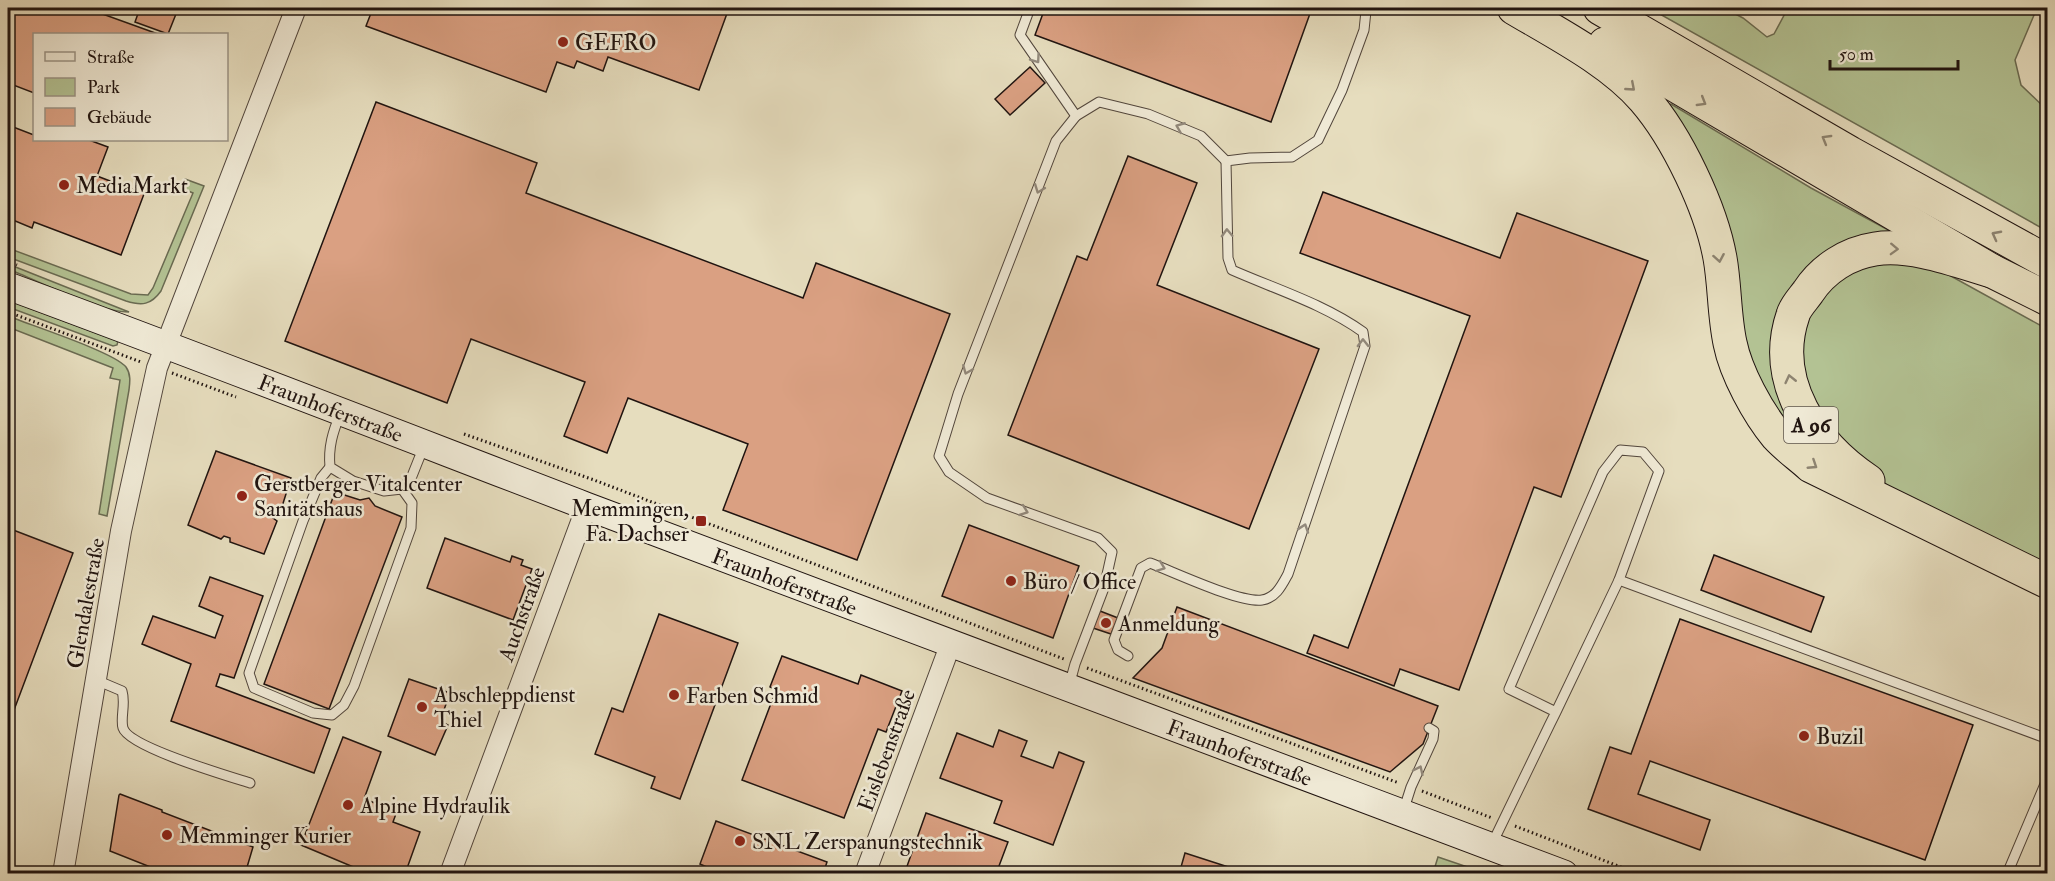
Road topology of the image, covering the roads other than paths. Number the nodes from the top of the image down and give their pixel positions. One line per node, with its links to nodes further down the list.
1 (296, 8): 13 (street, Glendalestraße)
2 (1030, 8): 7 (lane, one-way to 7)
3 (1363, 8): 8 (lane)
4 (1514, 8): 21 (highway, one-way to 21)
5 (1544, 8): 10 (highway, A 96, one-way to 10)
6 (1600, 8): 9 (highway, one-way to 6)
7 (1076, 116): 8 (lane, one-way to 7); 24 (lane, one-way to 24)
8 (1226, 161): 23 (lane, one-way to 8)
9 (2048, 262)
10 (1992, 271): 12 (highway, A 96); 19 (highway, A 96, one-way to 10)
11 (13, 275): 13 (street, Fraunhoferstraße)
12 (2048, 299)
13 (165, 344): 14 (street, Fraunhoferstraße); 25 (street, Glendalestraße)
14 (341, 412): 15 (street, Fraunhoferstraße); 16 (lane)
15 (425, 444): 17 (lane); 18 (street, Fraunhoferstraße)
16 (330, 467): 17 (lane); 17 (lane)
17 (402, 489)
18 (586, 506): 22 (street, Fraunhoferstraße); 34 (street, Auchstraße)
19 (2048, 569)
20 (1619, 580): 26 (lane); 26 (lane); 28 (lane)
21 (2048, 582)
22 (951, 643): 24 (street, Fraunhoferstraße); 35 (street, Eislebenstraße)
23 (1128, 656)
24 (1072, 675): 31 (street, Fraunhoferstraße)
25 (96, 680): 30 (lane); 33 (street, Glendalestraße)
26 (1556, 712): 32 (lane)
27 (1429, 728): 31 (lane, one-way to 27)
28 (2048, 739)
29 (2048, 777): 37 (lane)
30 (250, 783)
31 (1402, 814): 32 (street, Fraunhoferstraße)
32 (1491, 846): 36 (street, Fraunhoferstraße)
33 (63, 873)
34 (450, 873)
35 (865, 873)
36 (1564, 873)
37 (2007, 873)

